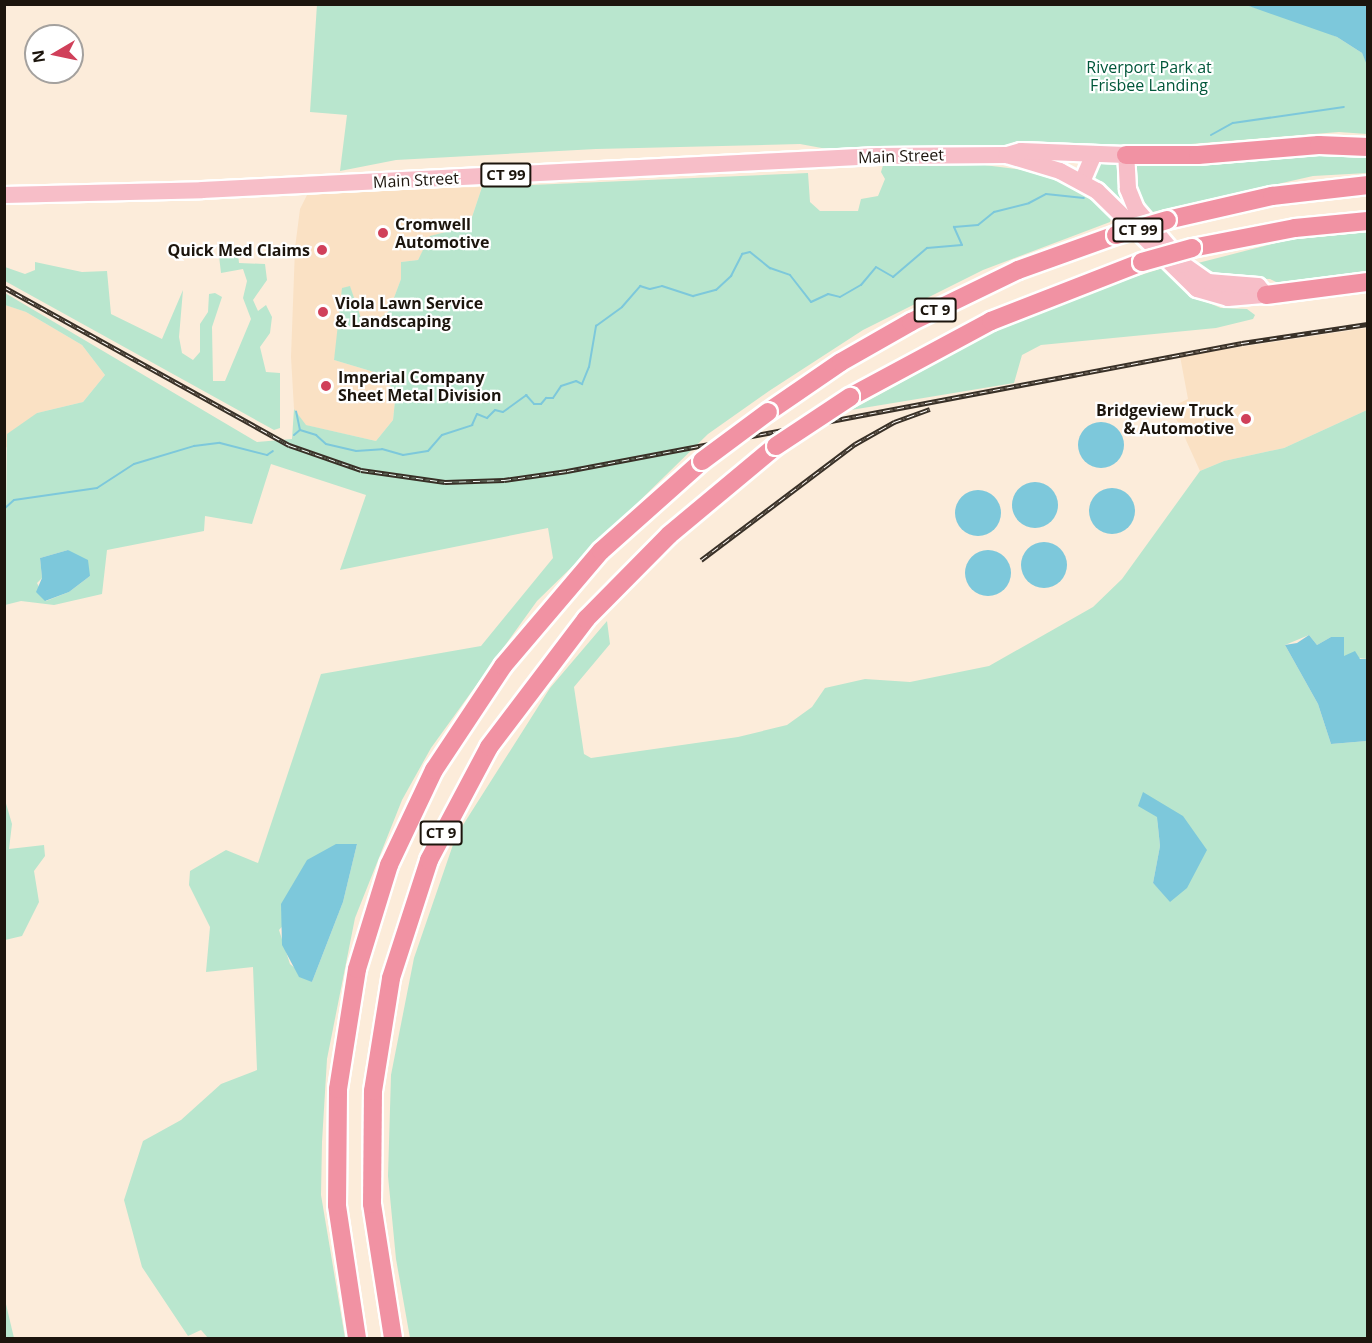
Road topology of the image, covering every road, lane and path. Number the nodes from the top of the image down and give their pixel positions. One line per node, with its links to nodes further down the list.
1 (1368, 147): 4 (highway)
2 (1094, 154): 3 (main road, Main Street / CT 99); 4 (main road, Main Street / CT 99); 5 (main road)
3 (1007, 155): 5 (main road, Main Street / CT 99); 7 (main road, Main Street / CT 99)
4 (1126, 155): 10 (main road)
5 (1082, 182): 10 (main road, Main Street / CT 99)
6 (1368, 185): 11 (highway, CT 9, bridge)
7 (4, 195)
8 (1368, 221): 12 (highway, CT 9, bridge)
9 (1368, 282): 10 (highway)
10 (1266, 295)
11 (357, 1338)
12 (393, 1338)

